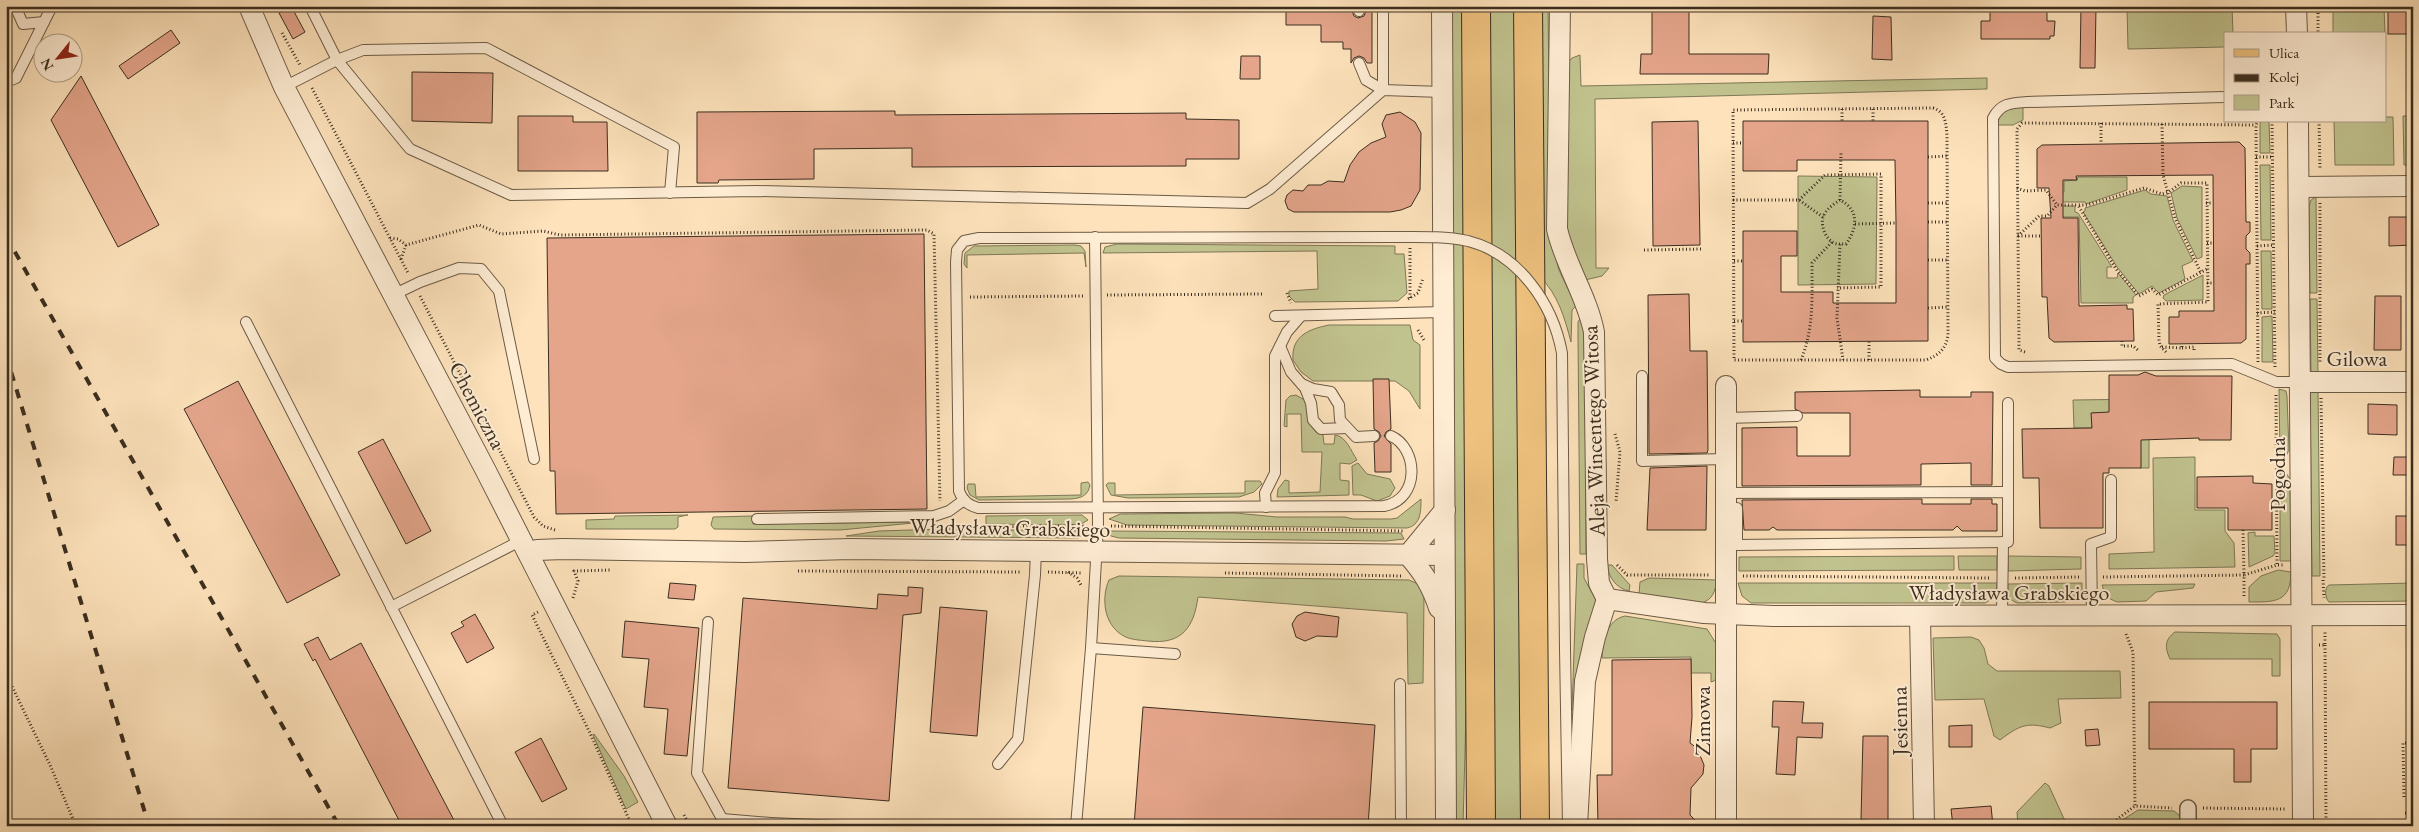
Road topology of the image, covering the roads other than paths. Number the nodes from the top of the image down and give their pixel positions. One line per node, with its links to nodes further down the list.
1 (15, 6): 13 (lane)
2 (52, 6): 13 (lane)
3 (208, 6): 4 (lane)
4 (238, 6)
5 (249, 6): 18 (street, Chemiczna)
6 (310, 6): 15 (lane)
7 (1383, 6): 19 (lane)
8 (1442, 6): 20 (street)
9 (1476, 6): 84 (main road)
10 (1528, 6): 85 (main road)
11 (1560, 6): 60 (street, Aleja Wincentego Witosa)
12 (2296, 6): 14 (street)
13 (44, 22): 17 (lane)
14 (2296, 32)
15 (337, 60): 18 (lane); 25 (lane); 25 (lane)
16 (1359, 63): 19 (lane)
17 (6, 82)
18 (284, 87): 27 (street, Chemiczna)
19 (1383, 90): 20 (lane); 25 (lane)
20 (1442, 92): 28 (street)
21 (2224, 97): 35 (lane)
22 (2298, 122): 24 (street, Pogodna)
23 (2413, 186): 24 (street)
24 (2309, 187): 35 (street, Pogodna)
25 (670, 193)
26 (1095, 237): 48 (lane); 51 (lane); 86 (lane, bridge)
27 (393, 295): 45 (lane); 55 (street, Chemiczna)
28 (1443, 312): 30 (lane); 52 (street)
29 (1275, 316): 30 (lane)
30 (1300, 317): 32 (lane)
31 (246, 322): 61 (lane)
32 (1280, 346): 34 (lane); 50 (lane)
33 (1642, 376): 44 (lane)
34 (1298, 380): 41 (lane); 41 (lane)
35 (2310, 382): 36 (street, Gilowa); 67 (street, Pogodna)
36 (2413, 382)
37 (1726, 386): 40 (street, Zimowa)
38 (2008, 403): 47 (lane)
39 (1797, 416): 40 (lane)
40 (1726, 418): 44 (street, Zimowa)
41 (1347, 428): 42 (lane)
42 (1374, 436)
43 (1391, 436): 50 (lane)
44 (1726, 459): 49 (street, Zimowa)
45 (534, 460)
46 (2111, 480): 63 (lane)
47 (2008, 492): 49 (lane); 54 (lane)
48 (964, 500): 51 (lane); 53 (lane)
49 (1731, 501): 54 (lane); 62 (street, Zimowa)
50 (1266, 506): 51 (lane)
51 (1098, 508): 57 (lane)
52 (1445, 510): 58 (street); 59 (street)
53 (757, 519)
54 (2003, 542): 66 (lane)
55 (525, 547): 56 (street, Władysława Grabskiego); 61 (lane); 79 (street, Chemiczna)
56 (1036, 550): 57 (street, Władysława Grabskiego); 73 (lane)
57 (1097, 551): 58 (street, Władysława Grabskiego); 70 (lane)
58 (1408, 555): 59 (street, Władysława Grabskiego); 69 (street)
59 (1444, 555): 69 (street)
60 (1607, 599): 62 (street, Władysława Grabskiego); 87 (street)
61 (391, 606): 78 (lane)
62 (1725, 615): 65 (street, Władysława Grabskiego); 88 (street, Zimowa)
63 (2092, 615): 66 (street, Władysława Grabskiego); 67 (street, Władysława Grabskiego)
64 (2413, 615): 67 (street, Władysława Grabskiego)
65 (1920, 616): 66 (street, Władysława Grabskiego); 89 (street, Jesienna)
66 (2002, 616)
67 (2302, 616): 91 (street, Pogodna)
68 (708, 622): 75 (lane)
69 (1445, 629): 83 (street)
70 (1091, 648): 71 (lane); 81 (lane)
71 (1175, 654)
72 (1400, 684): 82 (lane)
73 (998, 764)
74 (2188, 808): 90 (street)
75 (724, 822): 76 (lane)
76 (769, 824): 77 (lane)
77 (820, 825): 80 (lane)
78 (503, 826)
79 (667, 826)
80 (840, 826)
81 (1076, 826)
82 (1400, 826)
83 (1446, 826)
84 (1481, 826)
85 (1535, 826)
86 (1568, 826)
87 (1577, 826)
88 (1726, 826)
89 (1924, 826)
90 (2188, 826)
91 (2303, 826)

